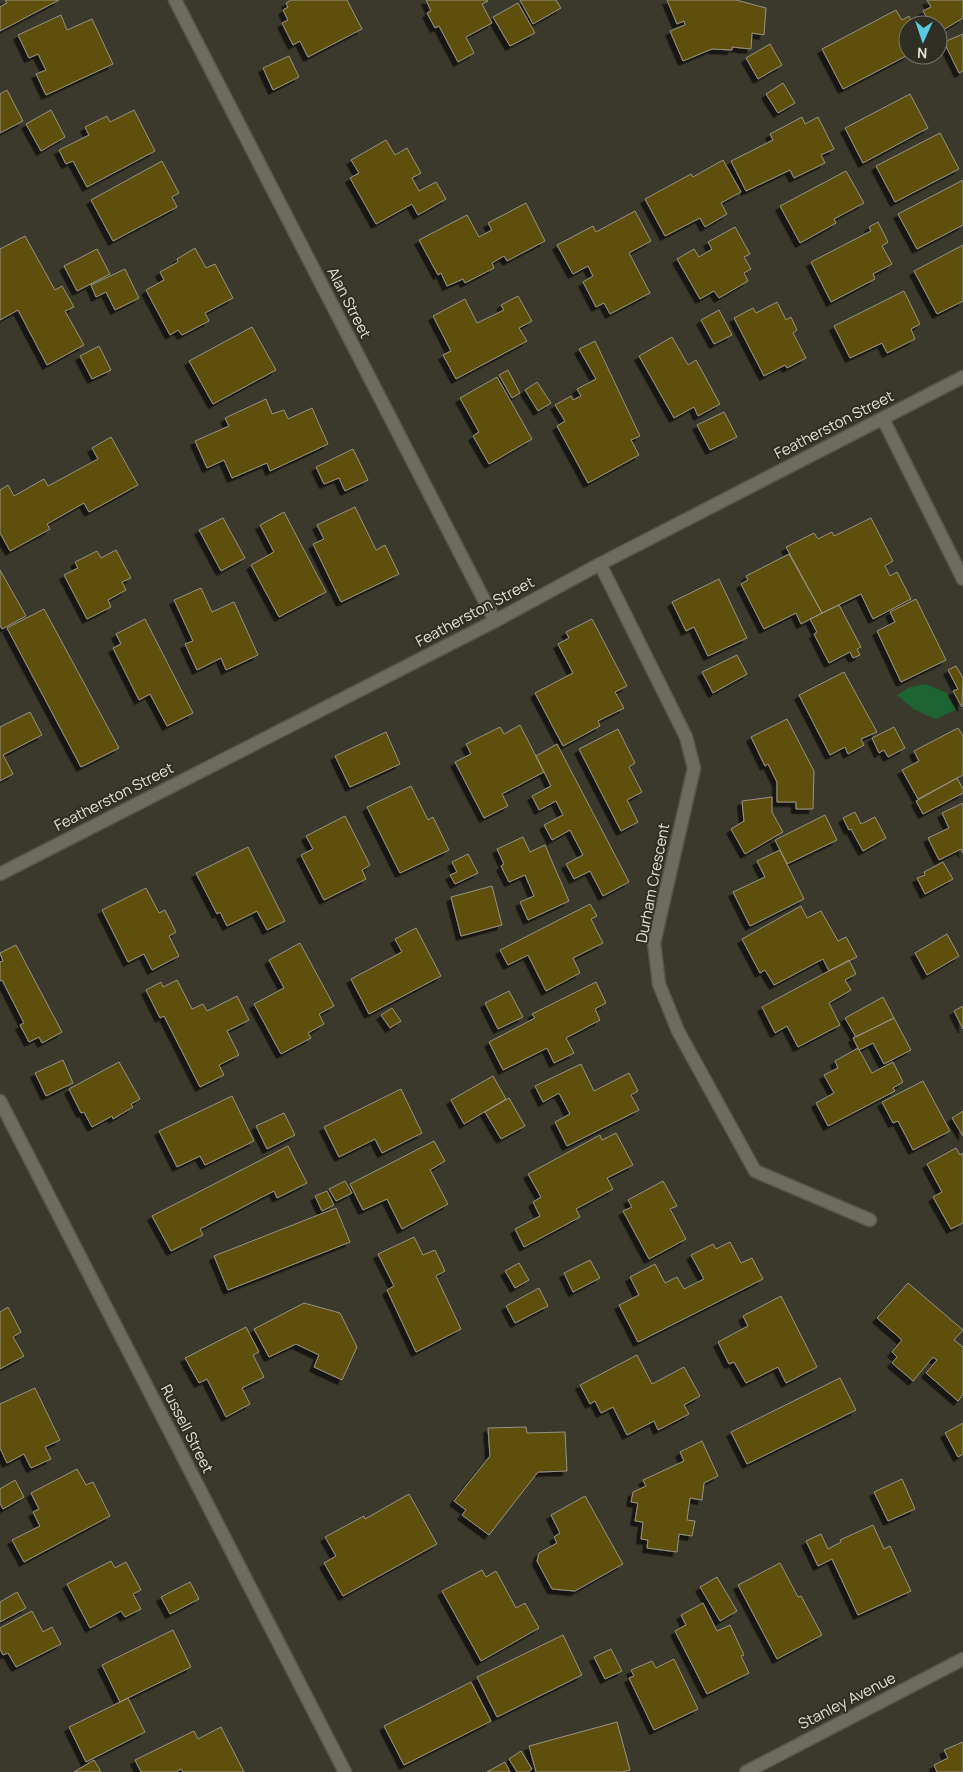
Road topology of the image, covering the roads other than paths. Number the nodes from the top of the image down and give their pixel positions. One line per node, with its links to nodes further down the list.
1 (175, 0): 6 (street, Alan Street)
2 (963, 377): 3 (street, Featherston Street)
3 (883, 419): 4 (street, Featherston Street); 5 (street)
4 (600, 564): 6 (street, Featherston Street); 9 (street, Durham Crescent)
5 (963, 579)
6 (495, 621): 7 (street, Featherston Street)
7 (0, 874)
8 (0, 1102): 11 (street, Russell Street)
9 (870, 1220)
10 (963, 1659): 12 (street, Stanley Avenue)
11 (345, 1772)
12 (746, 1772)

